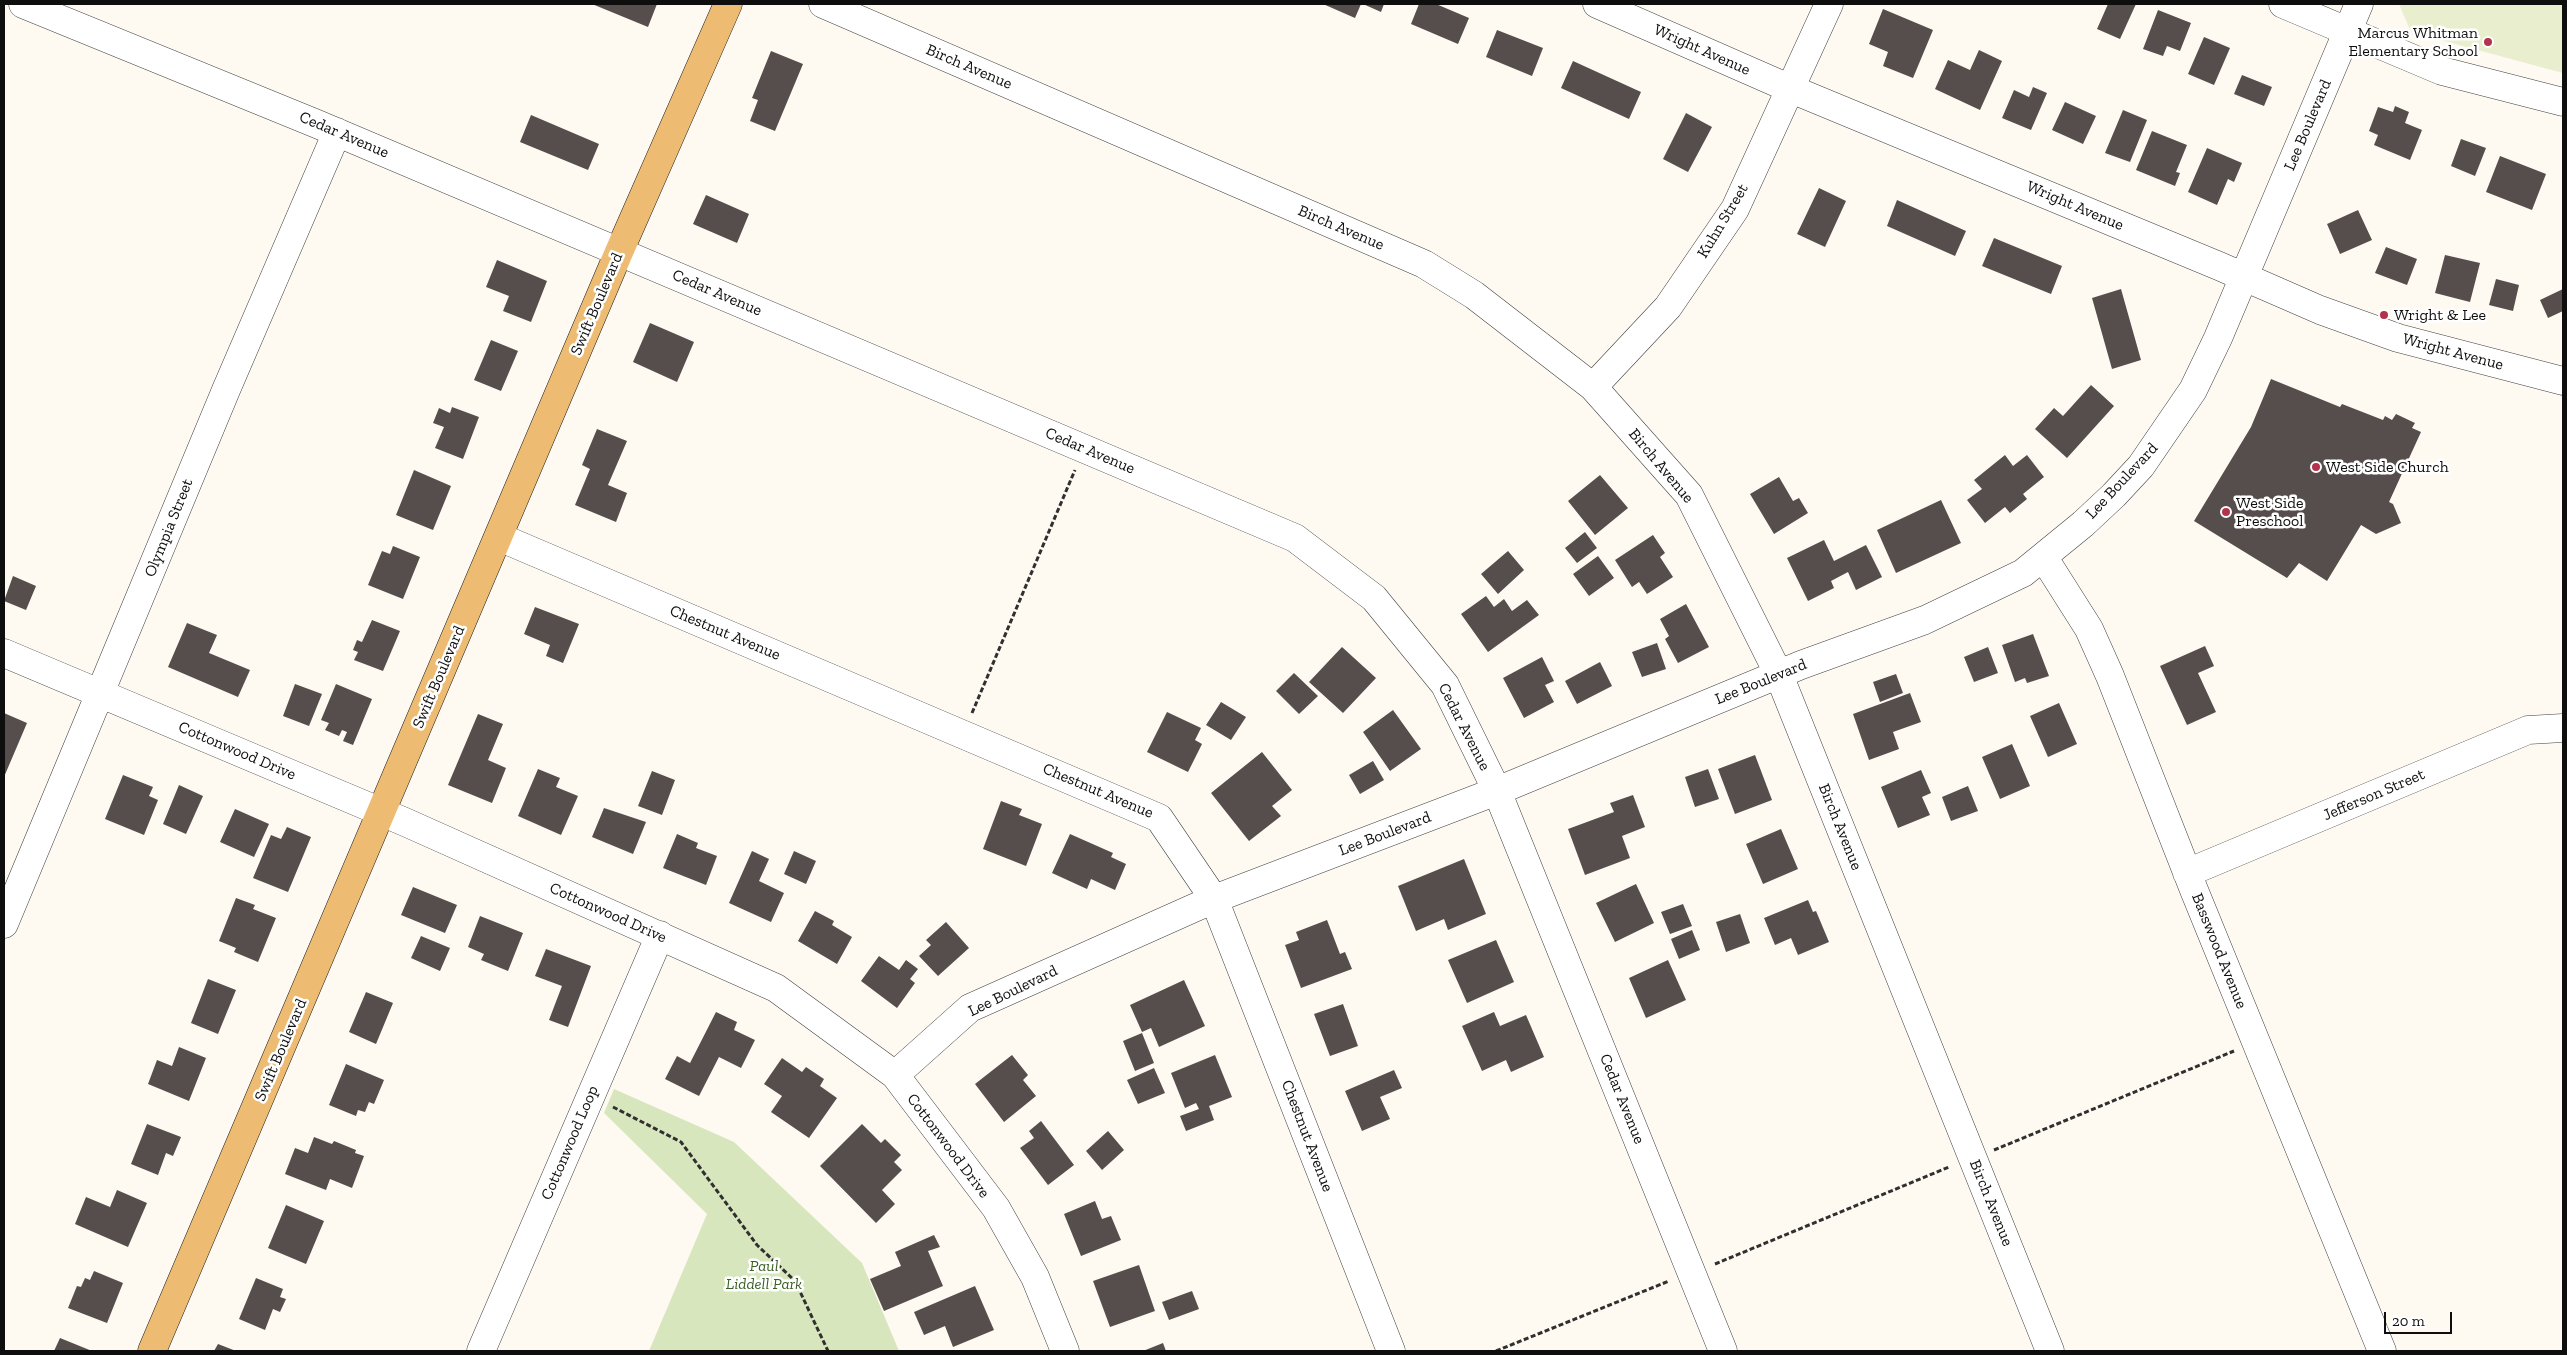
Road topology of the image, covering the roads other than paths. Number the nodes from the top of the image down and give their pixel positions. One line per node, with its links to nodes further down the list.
1 (23, 4): 11 (street, Cedar Avenue)
2 (728, 4): 12 (main road, Swift Boulevard)
3 (823, 4): 15 (street, Birch Avenue)
4 (1597, 4): 9 (street, Wright Avenue)
5 (1829, 4): 9 (street, Kuhn Street)
6 (2284, 4): 8 (street)
7 (2359, 4): 8 (street, Lee Boulevard)
8 (2347, 32): 10 (street); 13 (street, Lee Boulevard)
9 (1791, 89): 13 (street, Wright Avenue); 15 (street, Kuhn Street)
10 (2563, 102)
11 (337, 132): 12 (street, Cedar Avenue); 20 (street, Olympia Street)
12 (619, 252): 16 (main road, Swift Boulevard); 22 (street, Cedar Avenue)
13 (2244, 278): 14 (street, Wright Avenue); 17 (street, Lee Boulevard)
14 (2563, 381)
15 (1593, 387): 19 (street, Birch Avenue)
16 (499, 537): 23 (main road, Swift Boulevard); 25 (street, Chestnut Avenue)
17 (2044, 558): 19 (street, Lee Boulevard); 24 (street, Basswood Avenue)
18 (4, 652): 20 (street, Cottonwood Drive)
19 (1779, 675): 22 (street, Lee Boulevard); 34 (street, Birch Avenue)
20 (101, 694): 23 (street, Cottonwood Drive); 26 (street, Olympia Street)
21 (2563, 728): 24 (street, Jefferson Street)
22 (1497, 791): 25 (street, Lee Boulevard); 33 (street, Cedar Avenue)
23 (382, 813): 27 (street, Cottonwood Drive); 29 (main road, Swift Boulevard)
24 (2187, 873): 35 (street, Basswood Avenue)
25 (1214, 899): 28 (street, Lee Boulevard); 32 (street, Chestnut Avenue)
26 (4, 924)
27 (660, 935): 28 (street, Cottonwood Drive); 30 (street, Cottonwood Loop)
28 (895, 1076): 31 (street, Cottonwood Drive)
29 (152, 1351)
30 (481, 1351)
31 (1065, 1351)
32 (1390, 1351)
33 (1723, 1351)
34 (2050, 1351)
35 (2382, 1351)

